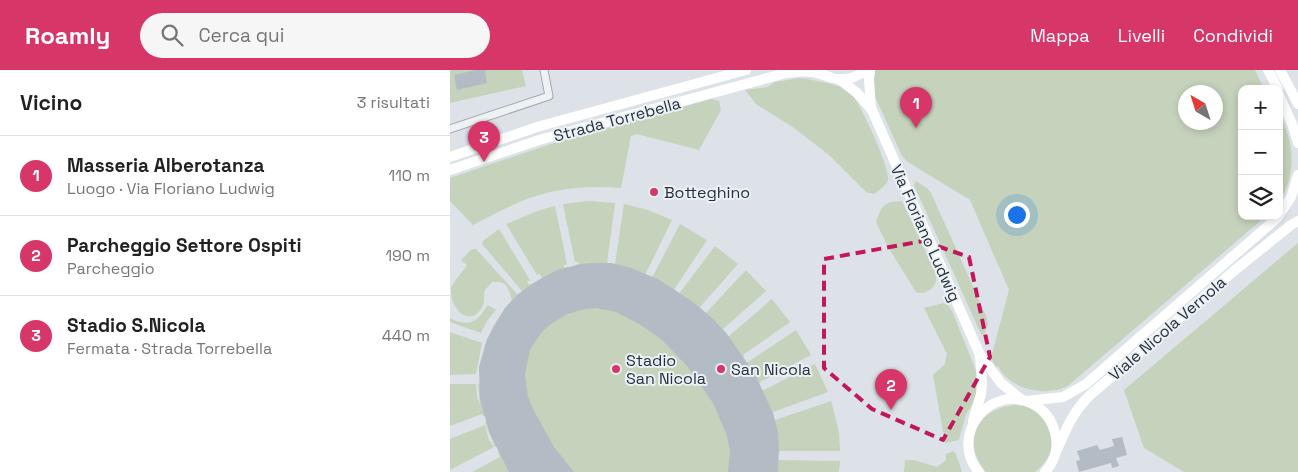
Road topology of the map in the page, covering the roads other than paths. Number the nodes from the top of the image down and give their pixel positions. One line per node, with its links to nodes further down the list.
1 (544, 70): 15 (street)
2 (746, 70): 17 (main road, Strada Torrebella)
3 (823, 70): 8 (main road)
4 (866, 70): 8 (main road)
5 (870, 70): 13 (main road)
6 (1268, 70): 9 (main road)
7 (1280, 70): 12 (main road)
8 (835, 79): 13 (main road); 18 (main road, Strada Torrebella)
9 (1276, 85)
10 (1283, 97): 14 (main road)
11 (1283, 104): 16 (main road)
12 (1298, 104)
13 (872, 110): 21 (main road, Via Floriano Ludwig)
14 (1298, 120)
15 (450, 129)
16 (1298, 143)
17 (450, 157)
18 (450, 170)
19 (1298, 175): 22 (main road, Viale Nicola Vernola)
20 (1298, 221): 24 (main road, Viale Nicola Vernola)
21 (980, 356): 22 (main road); 23 (main road)
22 (1025, 400): 23 (main road, Viale Nicola Vernola); 24 (main road)
23 (972, 424): 25 (main road)
24 (1055, 456): 28 (main road, Viale Nicola Vernola); 29 (street)
25 (971, 458): 26 (main road); 27 (main road)
26 (968, 472)
27 (979, 472)
28 (1046, 472)
29 (1051, 472)

